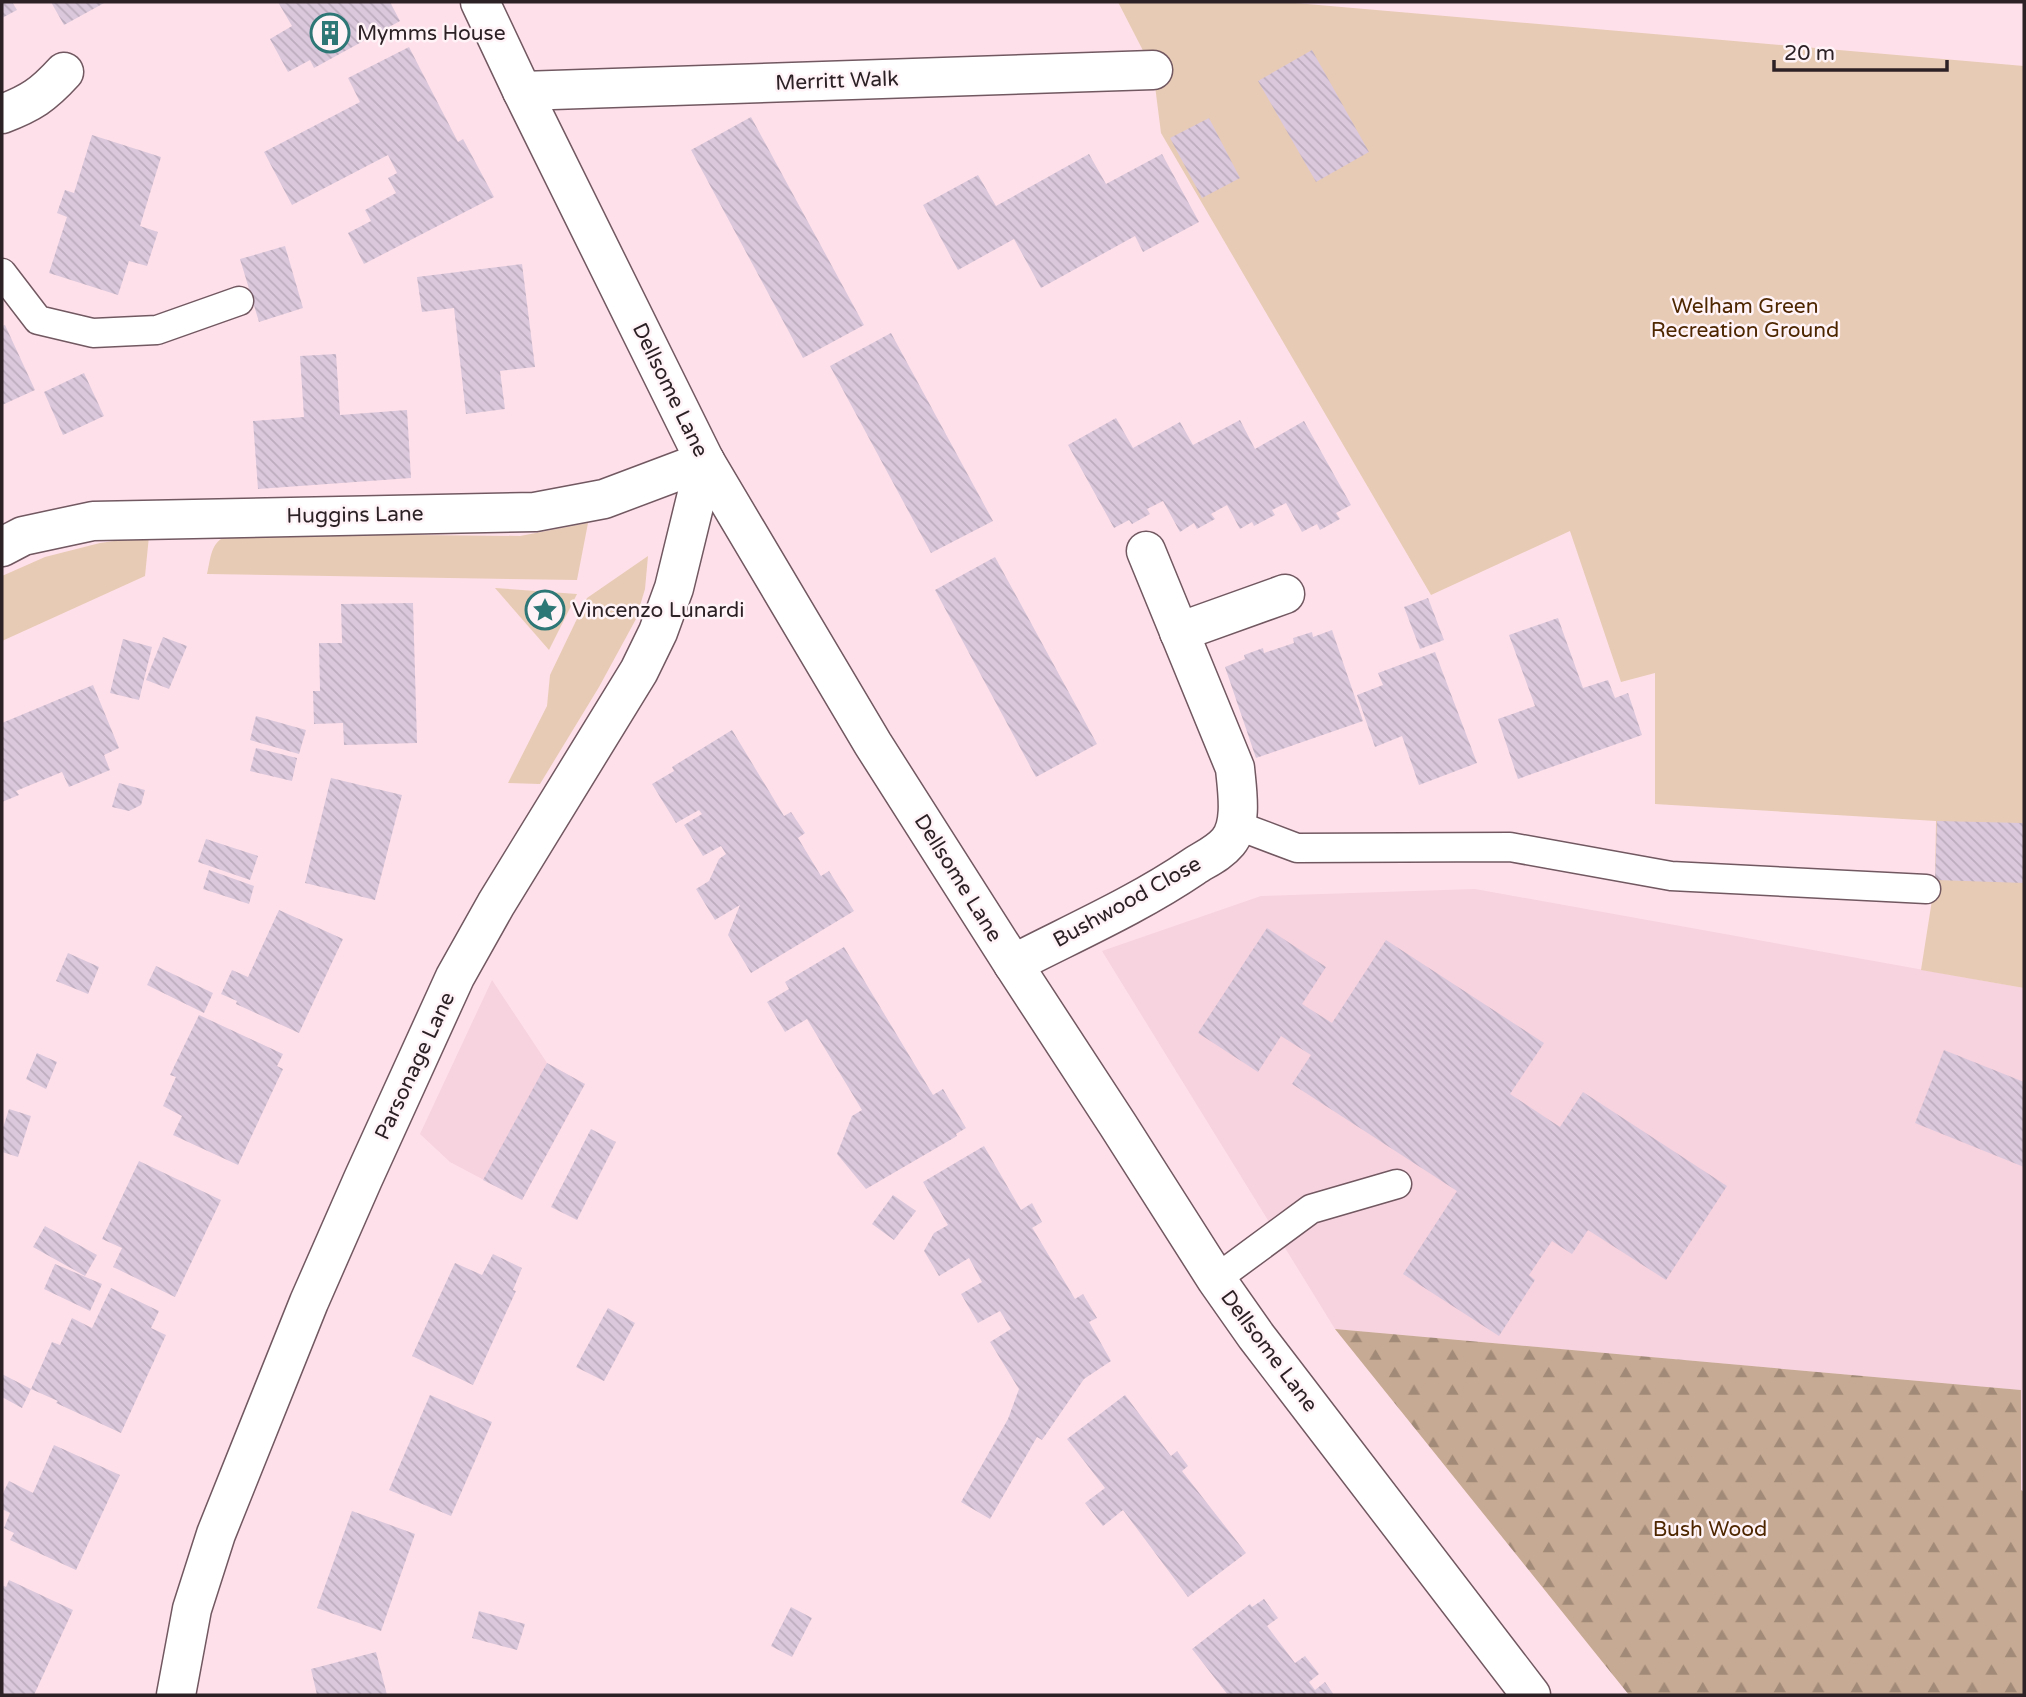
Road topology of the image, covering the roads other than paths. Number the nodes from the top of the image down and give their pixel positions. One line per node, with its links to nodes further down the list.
1 (480, 2): 4 (street, Dellsome Lane)
2 (1153, 70): 4 (street, Merritt Walk)
3 (64, 72): 5 (street)
4 (522, 91): 8 (street, Dellsome Lane)
5 (2, 114)
6 (2, 273): 7 (lane)
7 (239, 301)
8 (705, 461): 9 (street, Huggins Lane); 15 (street, Dellsome Lane); 18 (street, Parsonage Lane)
9 (2, 547)
10 (1146, 551): 12 (street)
11 (1285, 594): 12 (street)
12 (1179, 632): 13 (street)
13 (1236, 825): 14 (lane); 15 (street, Bushwood Close)
14 (1926, 889)
15 (1013, 964): 17 (street, Dellsome Lane)
16 (1396, 1184): 17 (lane)
17 (1216, 1279): 19 (street, Dellsome Lane)
18 (176, 1695)
19 (1531, 1695)

